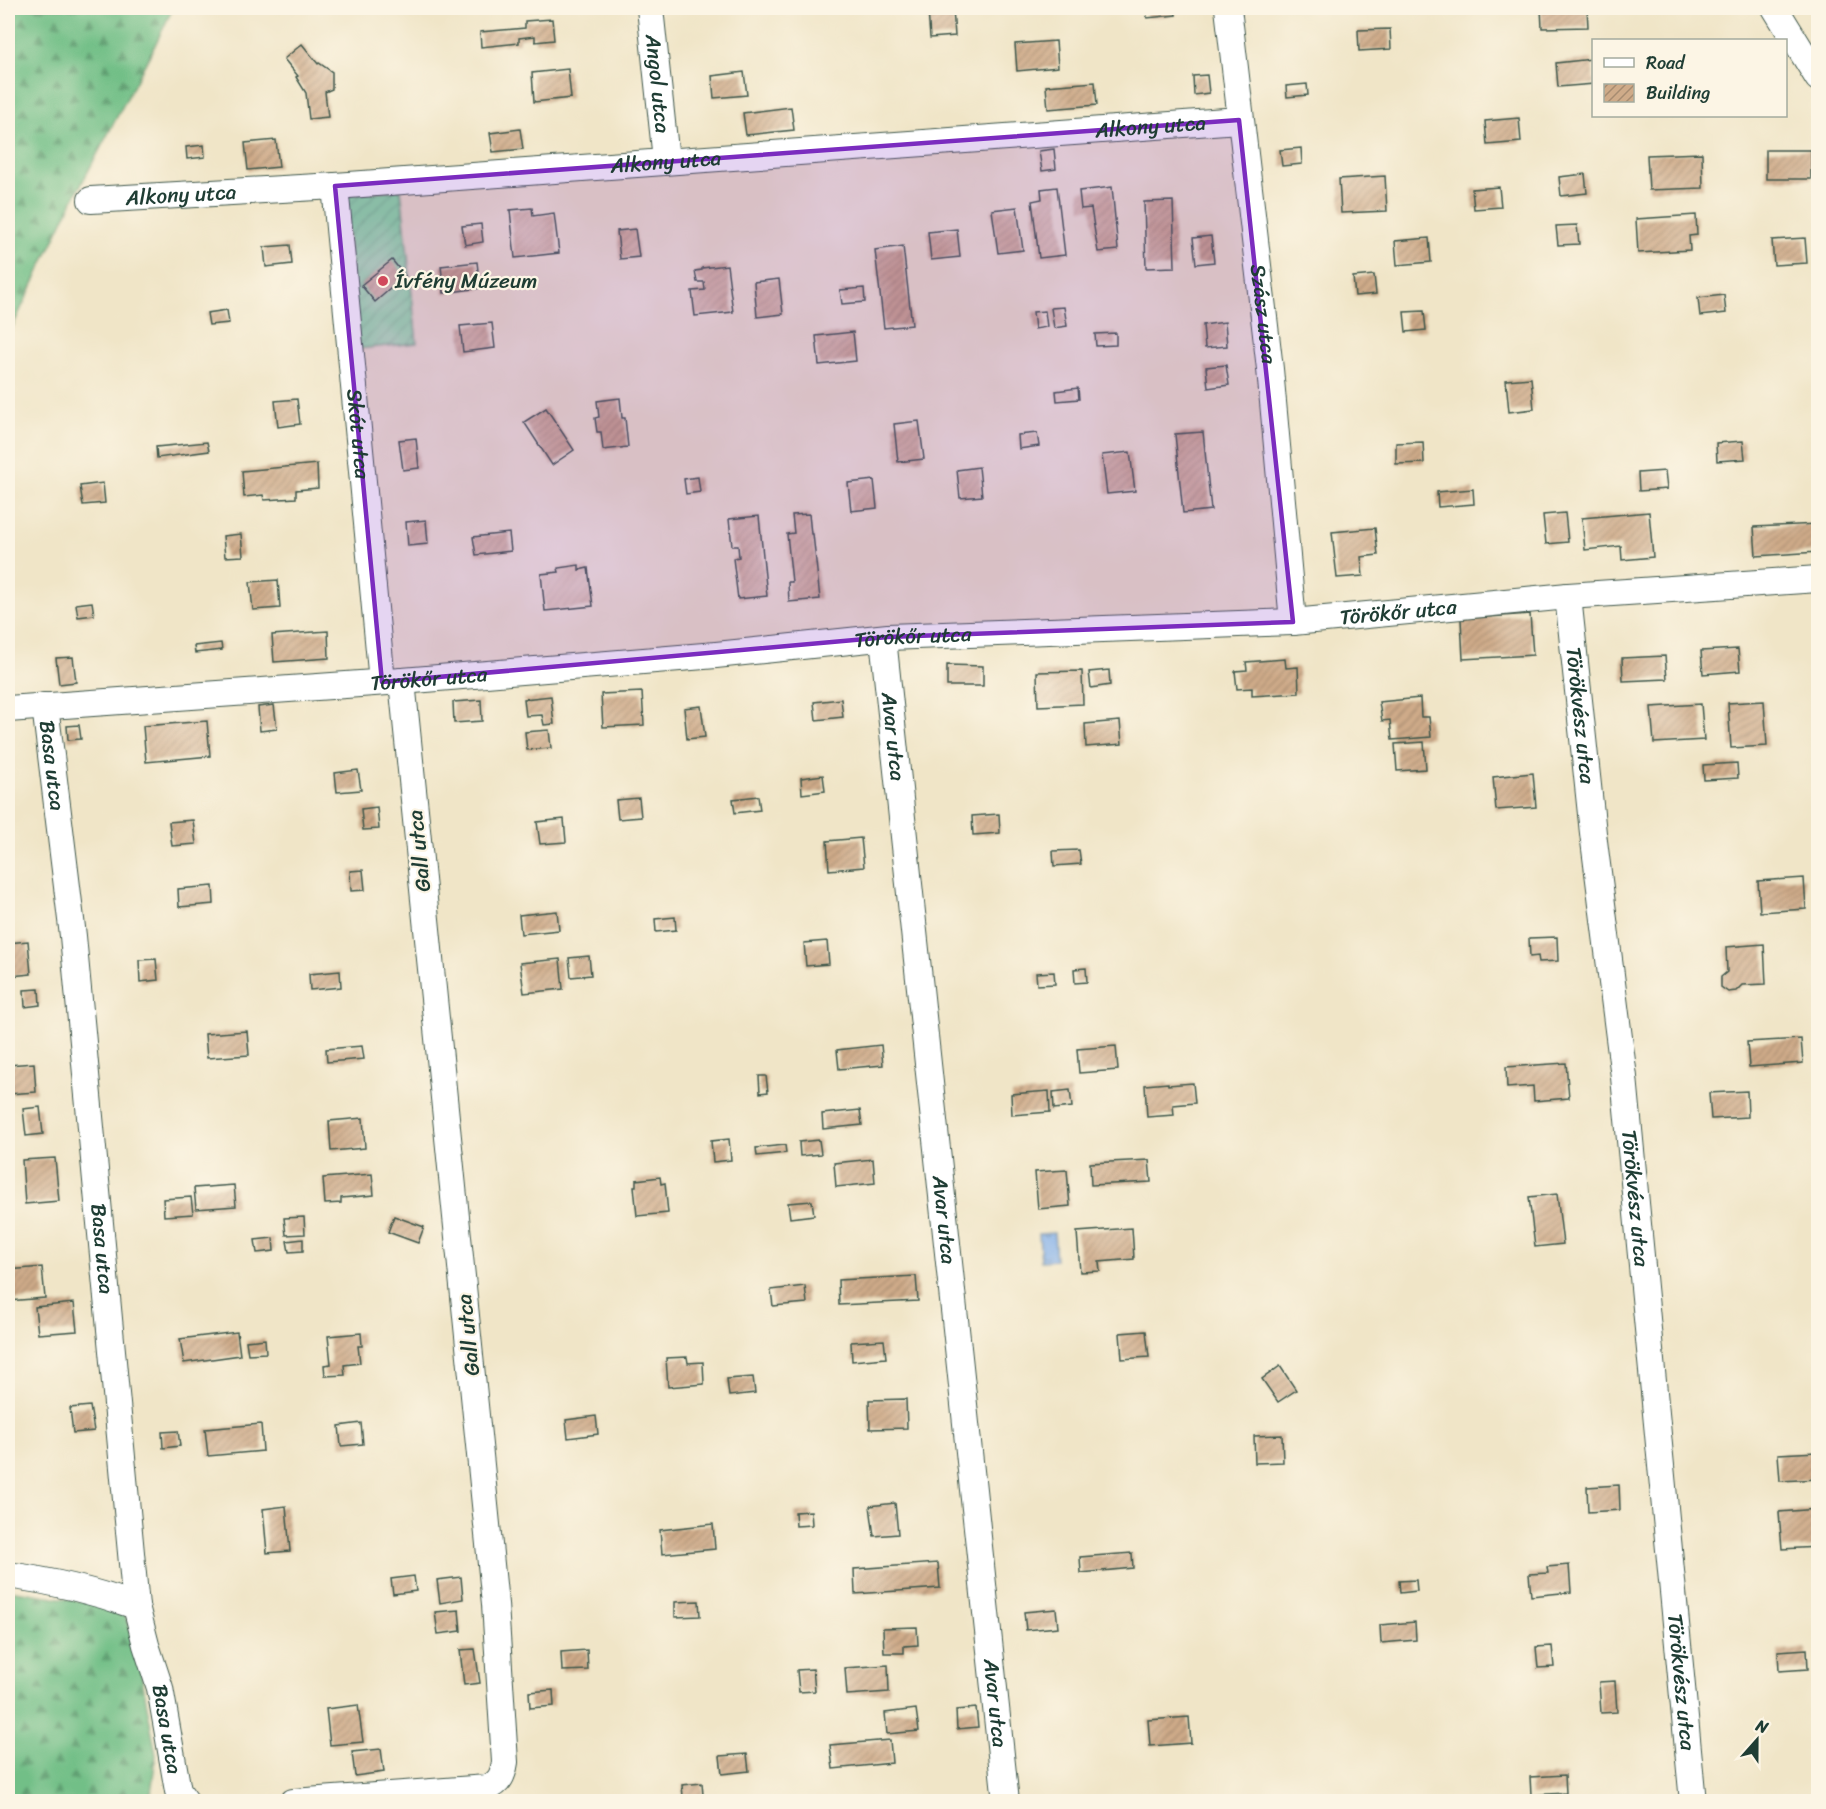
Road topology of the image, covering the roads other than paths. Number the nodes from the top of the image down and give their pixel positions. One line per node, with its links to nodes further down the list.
1 (650, 8): 6 (street, Angol utca)
2 (1228, 8): 5 (street, Szász utca)
3 (1775, 8): 4 (street)
4 (1818, 78)
5 (1239, 120): 6 (street, Alkony utca); 11 (street, Szász utca)
6 (666, 160): 7 (street, Alkony utca)
7 (335, 186): 8 (street, Alkony utca); 13 (street, Skót utca)
8 (91, 200)
9 (1818, 579): 10 (street, Törökőr utca)
10 (1568, 596): 11 (street, Törökőr utca); 21 (street, Törökvész utca)
11 (1293, 622): 12 (street, Törökőr utca)
12 (884, 638): 13 (street, Törökőr utca); 20 (street, Avar utca)
13 (392, 682): 14 (street, Törökőr utca); 19 (street, Gall utca)
14 (45, 706): 15 (street, Törökőr utca); 17 (street, Basa utca)
15 (8, 708)
16 (8, 1575): 17 (street)
17 (136, 1606): 18 (street, Basa utca)
18 (181, 1794)
19 (293, 1802)
20 (1006, 1802)
21 (1693, 1802)

